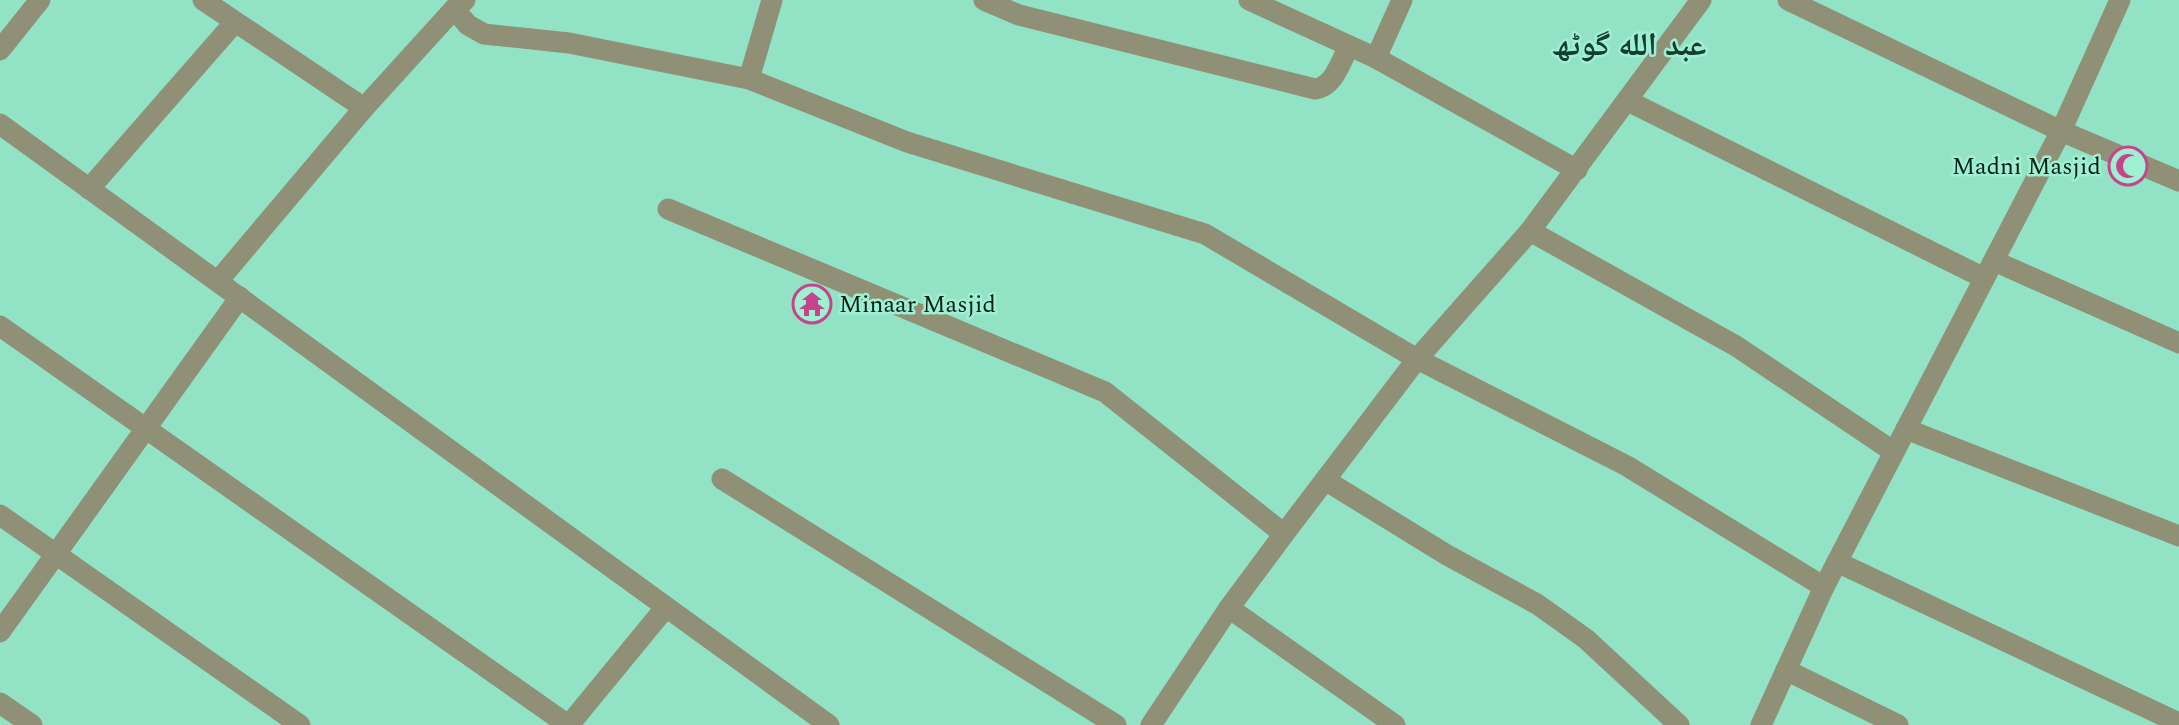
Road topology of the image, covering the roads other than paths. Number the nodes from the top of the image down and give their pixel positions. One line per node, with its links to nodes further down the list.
1 (40, 0): 13 (street)
2 (204, 0): 11 (street)
3 (772, 0): 15 (street)
4 (984, 0): 12 (street)
5 (1249, 0): 12 (street)
6 (1402, 0): 14 (street)
7 (1701, 0): 16 (street)
8 (1788, 0): 19 (street)
9 (2120, 0): 19 (street)
10 (460, 5): 15 (street); 17 (street)
11 (235, 22): 17 (street); 22 (street)
12 (1349, 46): 14 (street)
13 (0, 50)
14 (1376, 58): 20 (street)
15 (749, 79): 30 (street)
16 (1628, 101): 20 (street); 25 (street)
17 (364, 108): 26 (street)
18 (0, 124): 22 (street)
19 (2061, 131): 21 (street); 25 (street)
20 (1577, 170): 24 (street)
21 (2179, 181)
22 (89, 189): 26 (street)
23 (668, 209): 37 (street)
24 (1530, 231): 30 (street); 33 (street)
25 (1989, 269): 29 (street); 32 (street)
26 (218, 281): 27 (street)
27 (240, 297): 31 (street); 42 (street)
28 (0, 326): 31 (street)
29 (2179, 344)
30 (1417, 359): 35 (street); 41 (street)
31 (147, 429): 39 (street); 50 (street)
32 (1906, 429): 33 (street); 38 (street)
33 (1894, 452): 40 (street)
34 (722, 480): 52 (street)
35 (1325, 480): 37 (street); 55 (street)
36 (0, 515): 39 (street)
37 (1284, 534): 43 (street)
38 (2179, 536)
39 (55, 553): 44 (street); 49 (street)
40 (1837, 562): 41 (street); 47 (street)
41 (1824, 587): 45 (street)
42 (666, 607): 50 (street); 51 (street)
43 (1229, 608): 53 (street); 54 (street)
44 (0, 632)
45 (1786, 670): 56 (street); 57 (street)
46 (0, 703): 48 (street)
47 (2179, 723)
48 (32, 725)
49 (300, 725)
50 (568, 725)
51 (829, 725)
52 (1116, 725)
53 (1151, 725)
54 (1395, 725)
55 (1679, 725)
56 (1761, 725)
57 (1898, 725)

